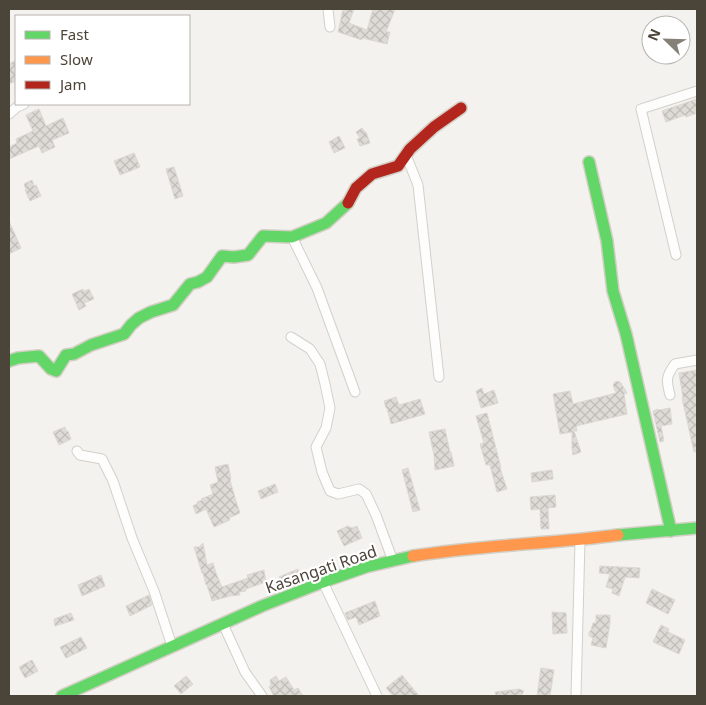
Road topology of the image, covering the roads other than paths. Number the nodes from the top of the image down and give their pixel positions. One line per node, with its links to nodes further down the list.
1 (328, 9): 2 (street)
2 (330, 27)
3 (697, 91): 10 (street)
4 (22, 105): 6 (street)
5 (461, 108): 7 (street)
6 (9, 114)
7 (406, 155): 9 (street); 14 (street)
8 (589, 162): 19 (street)
9 (292, 237): 13 (street); 15 (street)
10 (676, 255)
11 (292, 337): 21 (street)
12 (697, 360): 16 (street)
13 (9, 361)
14 (438, 377)
15 (355, 392)
16 (670, 395)
17 (77, 451): 24 (street)
18 (697, 528): 19 (street, Kasangati Road)
19 (671, 530): 20 (street, Kasangati Road)
20 (580, 540): 21 (street, Kasangati Road); 28 (street)
21 (393, 561): 22 (street, Kasangati Road)
22 (323, 582): 23 (street, Kasangati Road); 27 (street)
23 (223, 624): 24 (street, Kasangati Road); 26 (street)
24 (172, 646): 25 (street, Kasangati Road)
25 (62, 696)
26 (262, 696)
27 (377, 696)
28 (576, 696)

